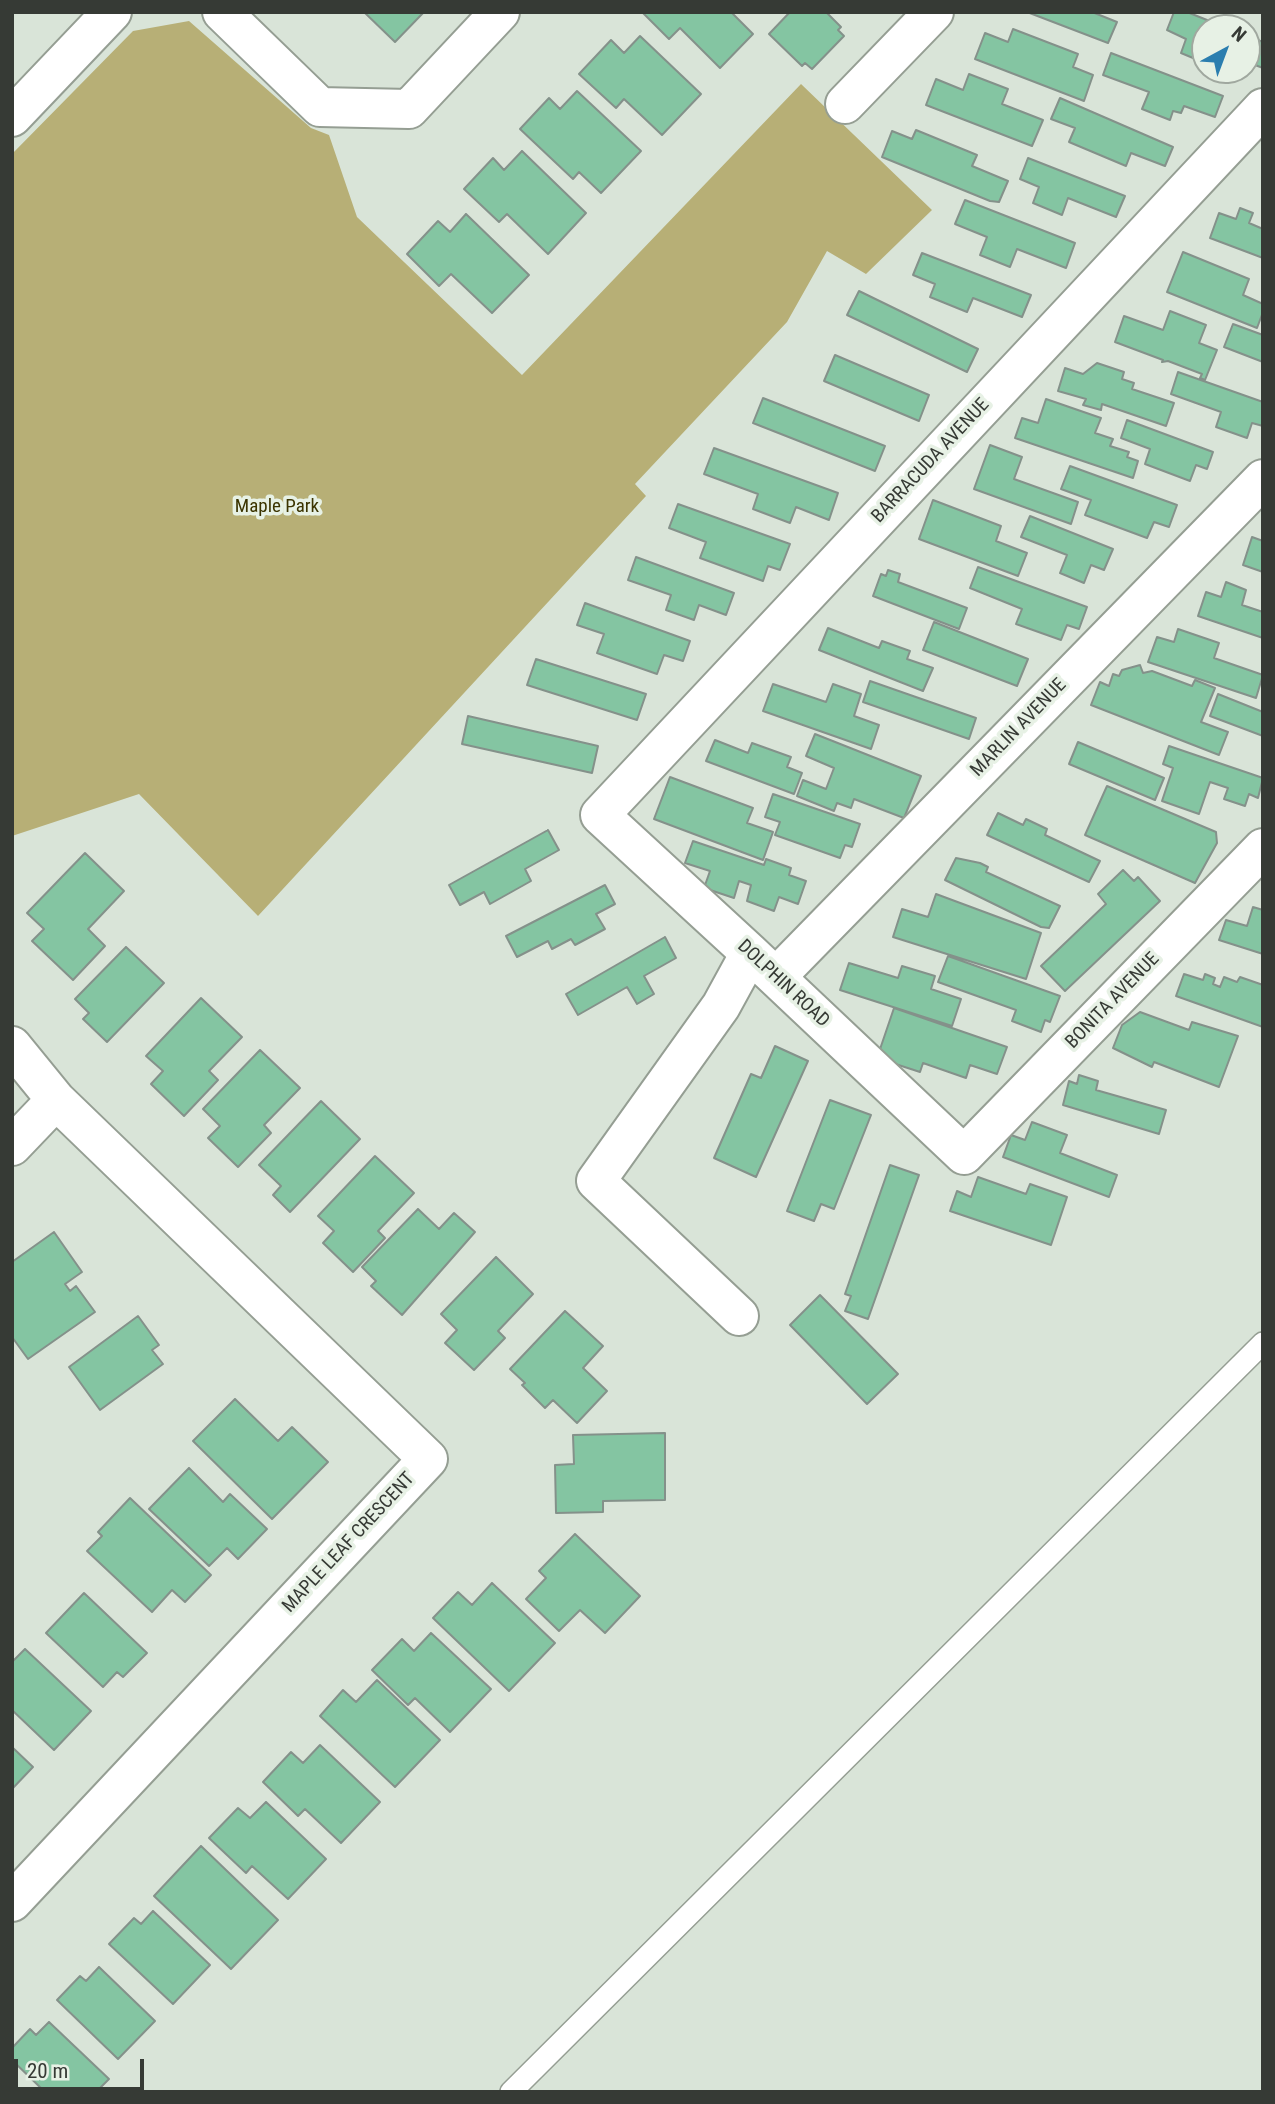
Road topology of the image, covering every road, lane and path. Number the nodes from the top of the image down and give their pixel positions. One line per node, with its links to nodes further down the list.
1 (113, 12): 7 (street)
2 (222, 12): 3 (street)
3 (500, 12)
4 (934, 12): 5 (street)
5 (845, 104)
6 (1263, 107): 9 (street, BARRACUDA AVENUE)
7 (12, 117)
8 (1263, 479): 11 (street, MARLIN AVENUE)
9 (600, 815): 11 (street, DOLPHIN ROAD)
10 (1263, 848): 15 (street, BONITA AVENUE)
11 (763, 965): 15 (street, DOLPHIN ROAD); 16 (street, MARLIN AVENUE)
12 (12, 1046): 13 (street, MAPLE LEAF CRESCENT)
13 (56, 1100): 14 (street); 18 (street, MAPLE LEAF CRESCENT)
14 (12, 1146)
15 (964, 1154)
16 (739, 1316)
17 (1263, 1343): 19 (lane)
18 (12, 1902)
19 (511, 2092)

